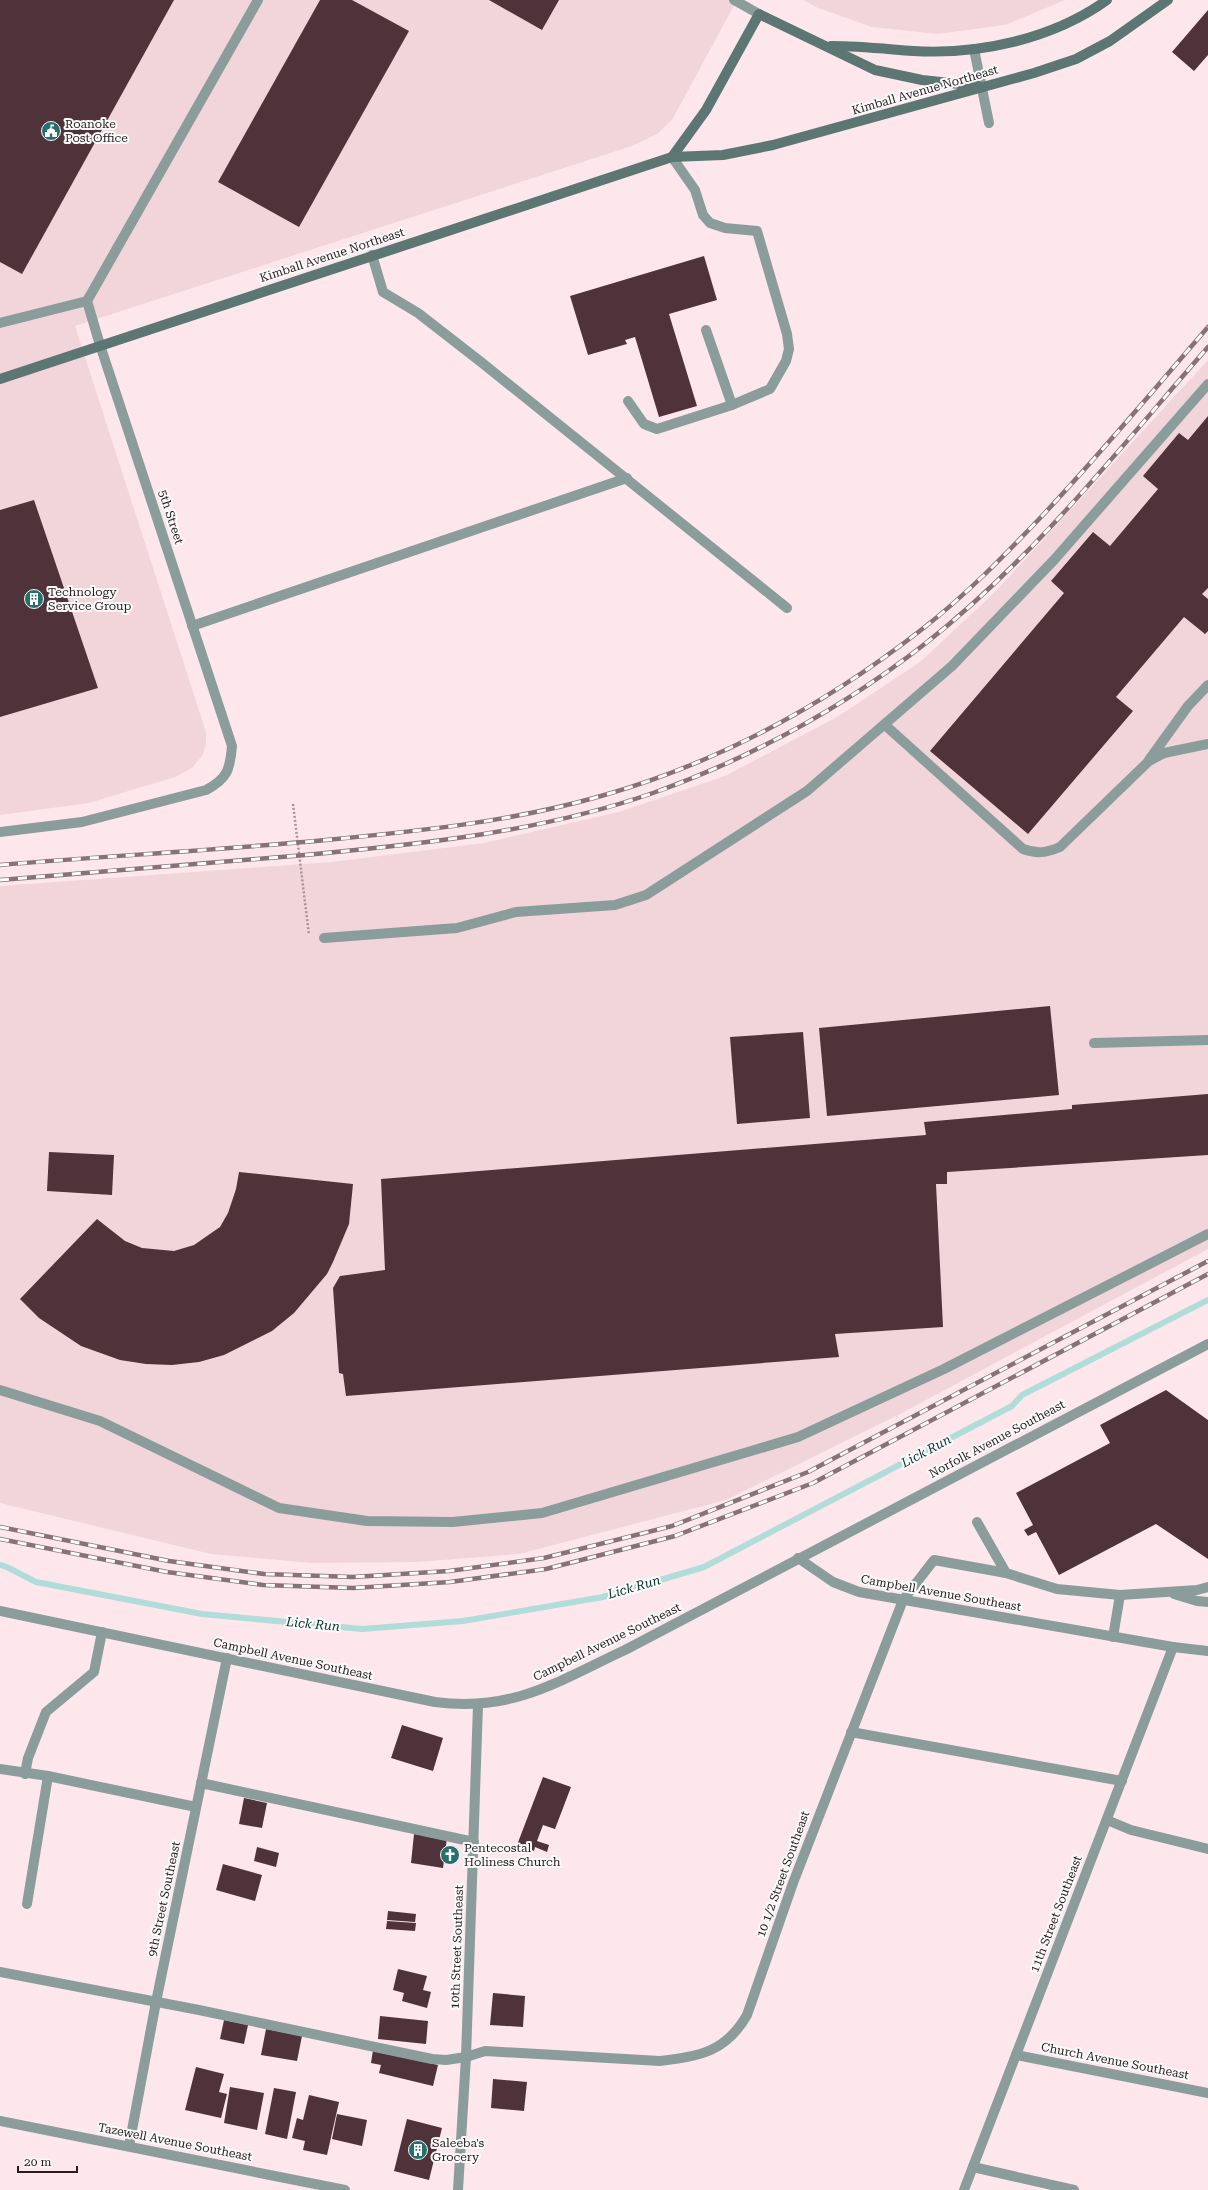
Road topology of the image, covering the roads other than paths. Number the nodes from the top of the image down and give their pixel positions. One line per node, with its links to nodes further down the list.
1 (257, 0): 12 (street)
2 (734, 0): 5 (street)
3 (1107, 0): 7 (main road, Kimball Avenue Northeast)
4 (1168, 0): 8 (main road, Kimball Avenue Northeast)
5 (759, 14): 6 (main road); 10 (main road)
6 (827, 46): 7 (main road, Kimball Avenue Northeast); 8 (main road)
7 (974, 49): 8 (street)
8 (982, 87): 9 (street); 10 (main road, Kimball Avenue Northeast)
9 (990, 123)
10 (672, 157): 11 (main road, Kimball Avenue Northeast); 19 (street)
11 (372, 255): 15 (main road, Kimball Avenue Northeast); 20 (street)
12 (87, 301): 13 (street); 15 (street, 5th Street)
13 (0, 323)
14 (706, 330): 19 (street)
15 (100, 344): 16 (main road, Kimball Avenue Northeast); 22 (street, 5th Street)
16 (0, 379)
17 (1208, 384): 24 (street)
18 (628, 401): 19 (street)
19 (732, 405)
20 (627, 478): 21 (street); 22 (street)
21 (787, 608)
22 (192, 626): 27 (street, 5th Street)
23 (1208, 684): 26 (street)
24 (884, 725): 26 (street); 28 (street)
25 (1208, 744): 26 (street)
26 (1144, 766)
27 (0, 832)
28 (324, 938)
29 (1208, 1040): 30 (street)
30 (1094, 1043)
31 (1208, 1234): 33 (street)
32 (1208, 1344): 35 (street, Norfolk Avenue Southeast)
33 (0, 1390)
34 (977, 1522): 36 (street)
35 (798, 1558): 40 (street, Campbell Avenue Southeast); 48 (street, Campbell Avenue Southeast)
36 (1006, 1573): 39 (street); 40 (street, 10 1/2 Street Southeast)
37 (1208, 1587): 38 (street)
38 (1166, 1592): 39 (street); 41 (street)
39 (1120, 1594): 44 (street)
40 (903, 1600): 44 (street, Campbell Avenue Southeast); 49 (street, 10 1/2 Street Southeast)
41 (1208, 1602)
42 (0, 1611): 43 (street, Campbell Avenue Southeast)
43 (102, 1632): 47 (street, Campbell Avenue Southeast); 51 (street)
44 (1113, 1637): 45 (street, Campbell Avenue Southeast)
45 (1173, 1647): 46 (street, Campbell Avenue Southeast); 53 (street, 11th Street Southeast)
46 (1208, 1651)
47 (227, 1658): 48 (street, Campbell Avenue Southeast); 54 (street, 9th Street Southeast)
48 (478, 1705): 57 (street, 10th Street Southeast)
49 (851, 1732): 53 (street); 63 (street, 10 1/2 Street Southeast)
50 (0, 1769): 51 (street)
51 (25, 1774): 52 (street)
52 (48, 1776): 55 (street); 59 (street)
53 (1122, 1781): 56 (street, 11th Street Southeast)
54 (201, 1783): 55 (street, 9th Street Southeast); 57 (street)
55 (196, 1807): 61 (street, 9th Street Southeast)
56 (1107, 1820): 58 (street); 62 (street, 11th Street Southeast)
57 (474, 1842): 63 (street, 10th Street Southeast)
58 (1208, 1849)
59 (27, 1904)
60 (0, 1972): 61 (street)
61 (156, 2002): 63 (street); 66 (street, 9th Street Southeast)
62 (1016, 2055): 64 (street, Church Avenue Southeast); 67 (street, 11th Street Southeast)
63 (466, 2057): 69 (street, 10th Street Southeast)
64 (1208, 2093)
65 (0, 2121): 66 (street, Tazewell Avenue Southeast)
66 (129, 2146): 68 (street, Tazewell Avenue Southeast)
67 (973, 2167): 70 (street, 11th Street Southeast); 71 (street)
68 (345, 2190)
69 (458, 2190)
70 (964, 2190)
71 (1074, 2190)

